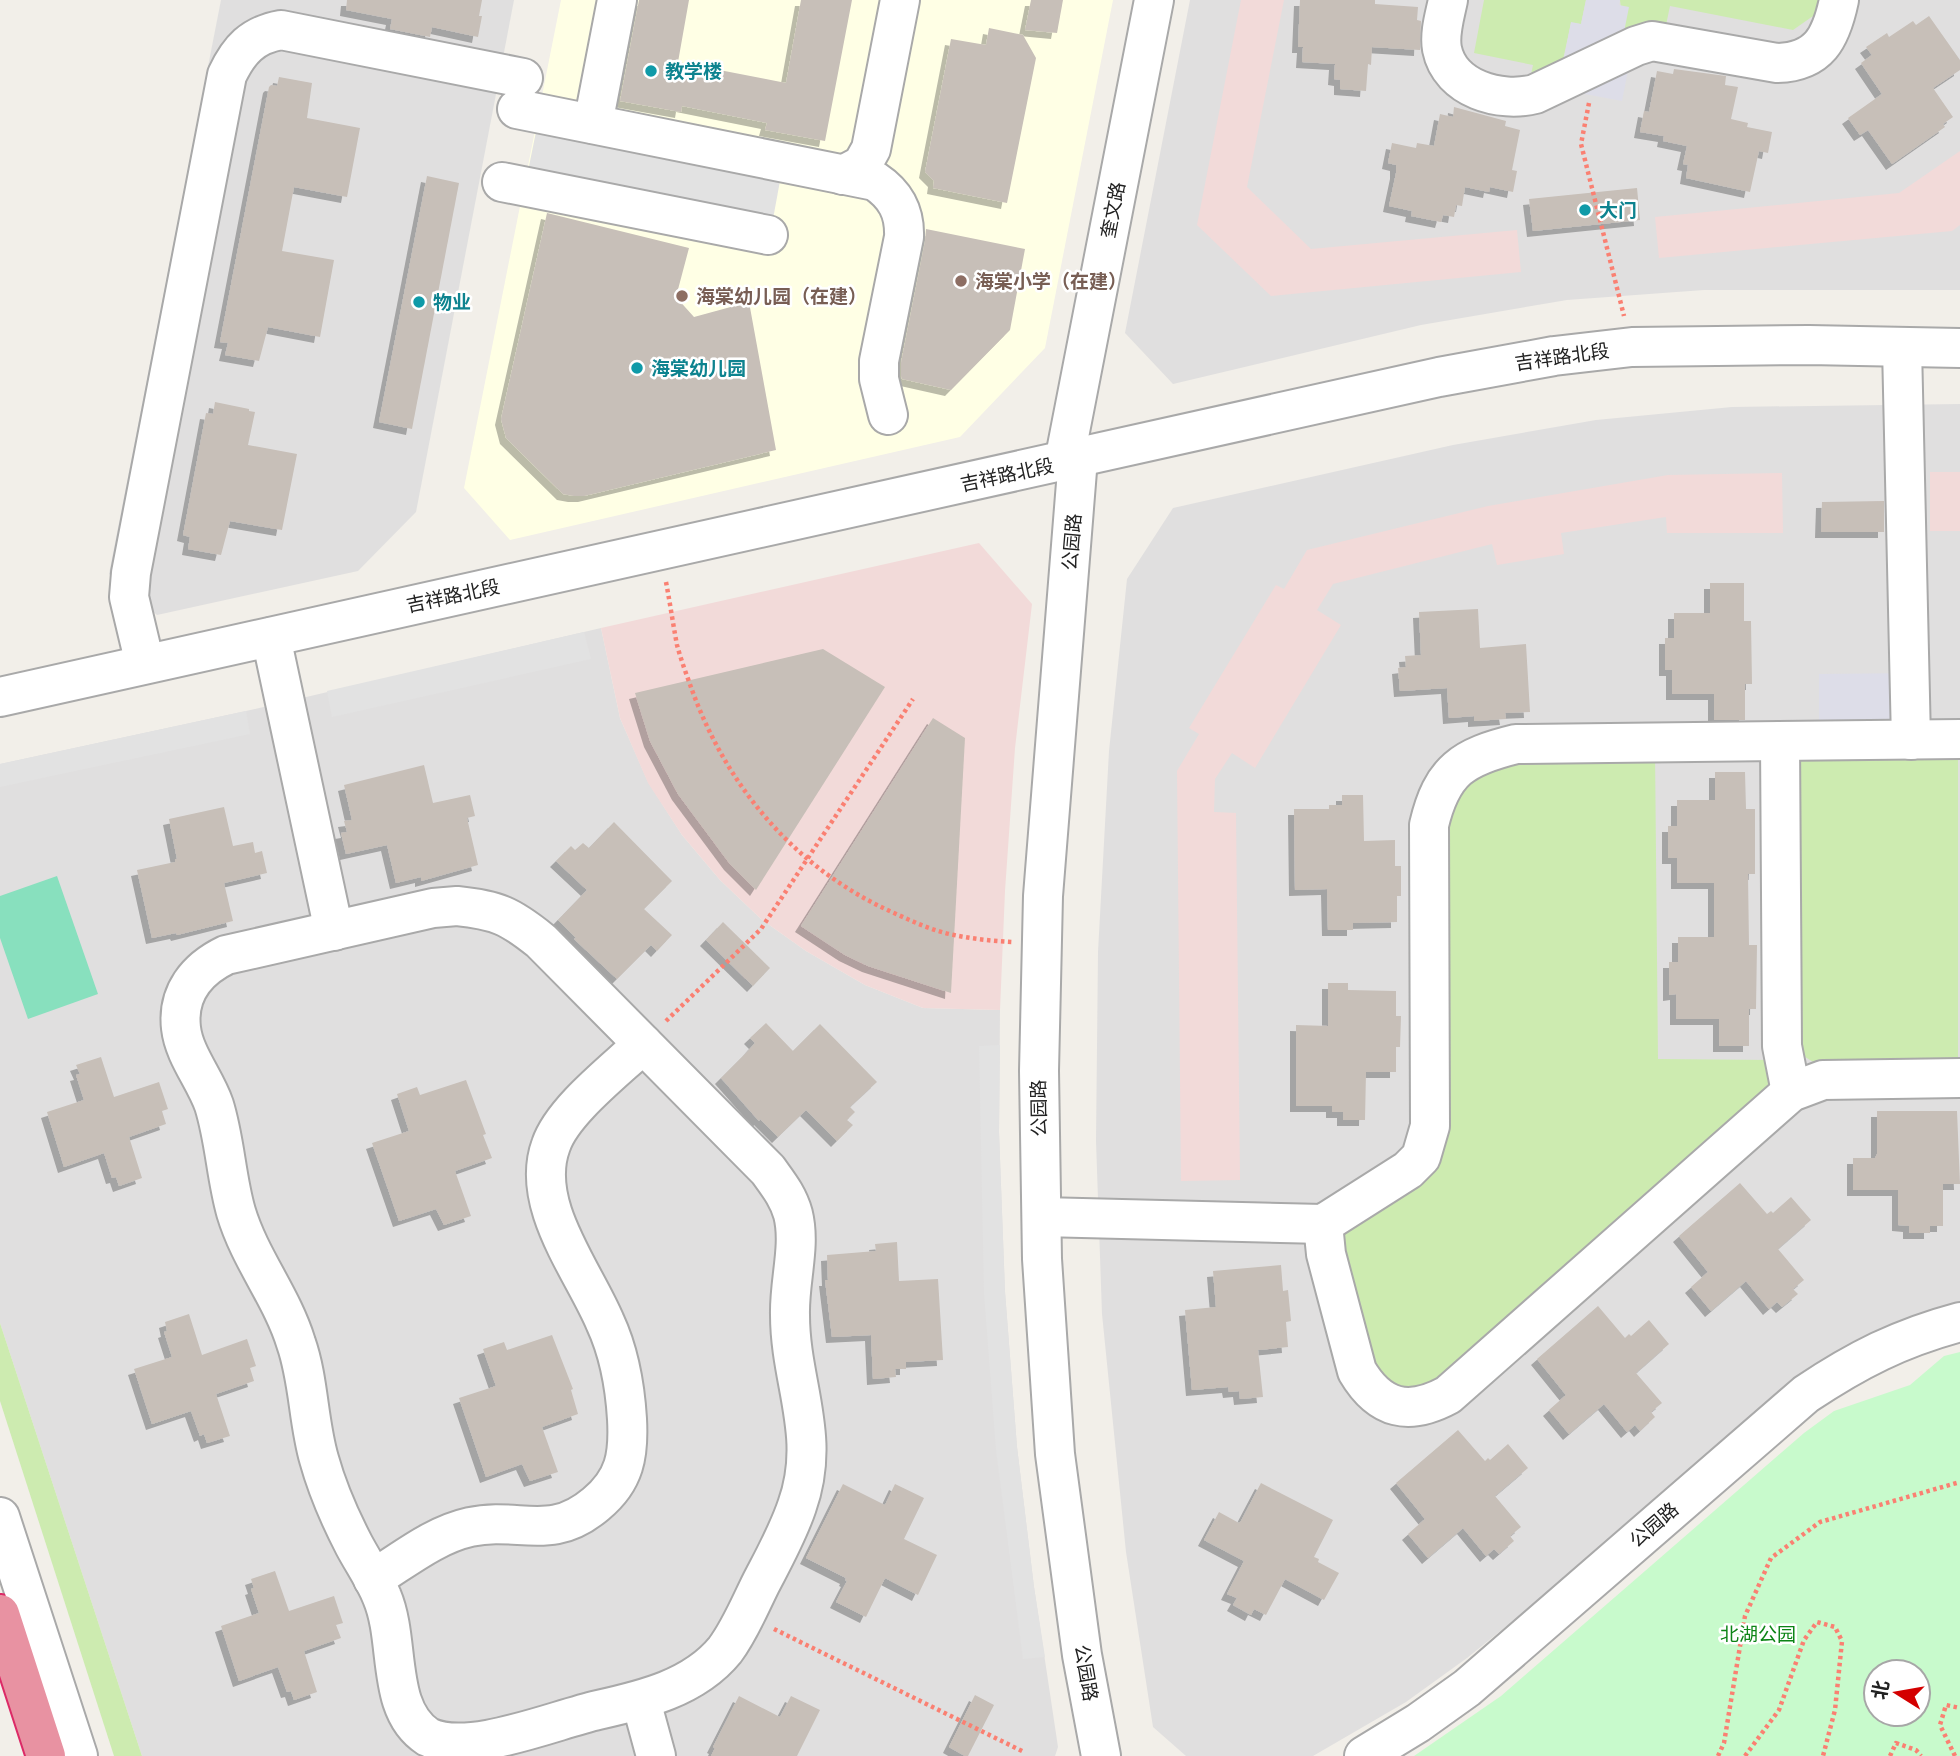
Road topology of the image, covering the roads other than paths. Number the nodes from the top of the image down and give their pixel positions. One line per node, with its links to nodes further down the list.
1 (618, 0): 6 (street)
2 (900, 0): 7 (street)
3 (1154, 0): 15 (street, 奎文路)
4 (1448, 0): 5 (street)
5 (1839, 0)
6 (593, 124): 8 (street); 17 (street)
7 (872, 149): 8 (street); 10 (street)
8 (843, 175): 10 (street)
9 (502, 182): 11 (street)
10 (885, 187): 14 (street)
11 (768, 235)
12 (1902, 347): 13 (street, 吉祥路北段); 15 (street, 吉祥路北段); 20 (street)
13 (1960, 348)
14 (887, 415)
15 (1071, 460): 16 (street, 吉祥路北段); 26 (street, 公园路)
16 (271, 637): 17 (street, 吉祥路北段); 22 (street)
17 (145, 664): 18 (street, 吉祥路北段)
18 (0, 697)
19 (1960, 739): 20 (street)
20 (1911, 740): 21 (street)
21 (1780, 741): 25 (street); 27 (street)
22 (334, 930): 23 (street); 30 (street)
23 (643, 1044): 30 (street); 32 (street)
24 (1960, 1078): 25 (street)
25 (1791, 1092): 27 (street)
26 (1042, 1217): 27 (street); 36 (street, 公园路)
27 (1323, 1224)
28 (1960, 1322): 37 (street, 公园路)
29 (0, 1517): 34 (street)
30 (373, 1579): 32 (street)
31 (0, 1614): 33 (highway)
32 (641, 1700): 35 (street)
33 (46, 1756)
34 (78, 1756)
35 (656, 1756)
36 (1101, 1756)
37 (1364, 1756)

